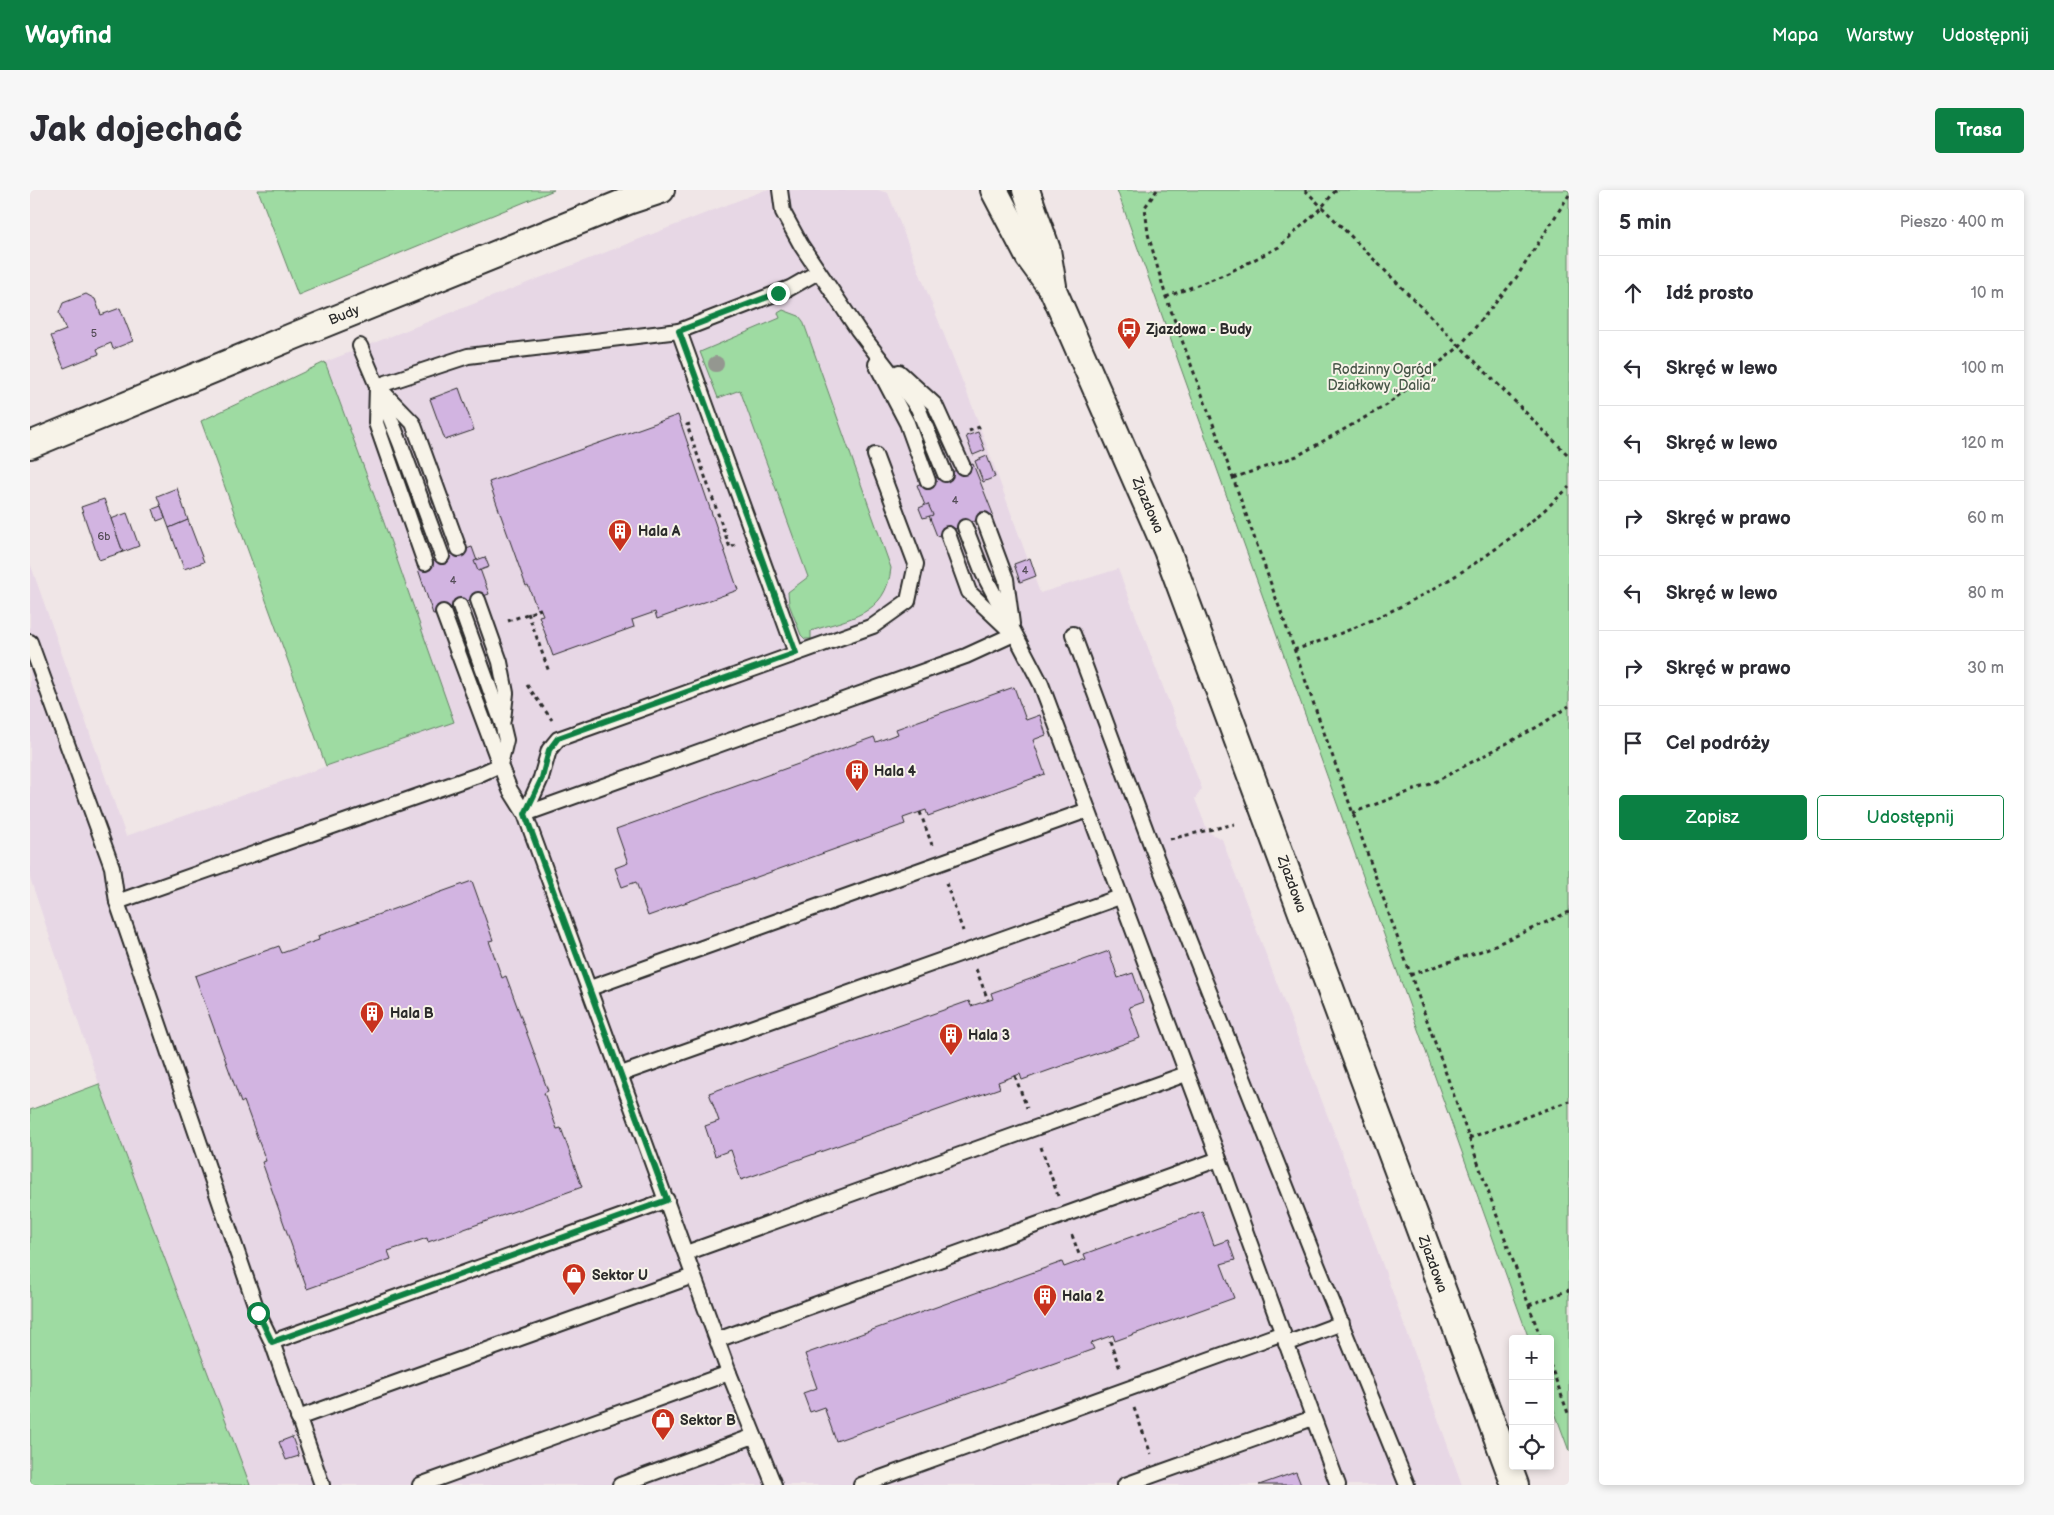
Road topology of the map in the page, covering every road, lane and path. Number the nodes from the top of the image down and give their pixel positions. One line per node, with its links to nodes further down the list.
1 (660, 190): 20 (street, Budy)
2 (780, 190): 10 (lane)
3 (994, 190): 11 (street, Zjazdowa)
4 (1026, 190): 11 (street, Zjazdowa)
5 (1157, 190): 12 (path)
6 (1305, 190): 9 (path)
7 (1336, 190): 9 (path)
8 (1569, 195): 16 (path)
9 (1322, 207): 12 (path); 16 (path)
10 (818, 272): 13 (lane); 14 (lane)
11 (1053, 290): 99 (street, Zjazdowa)
12 (1166, 297): 25 (path)
13 (858, 330): 23 (lane); 24 (lane); 26 (lane)
14 (679, 331): 17 (lane); 44 (lane)
15 (360, 346): 17 (lane)
16 (1459, 347): 22 (path); 25 (path)
17 (377, 386): 31 (lane); 32 (lane); 33 (lane)
18 (982, 426): 19 (path)
19 (973, 429)
20 (30, 445)
21 (876, 455): 44 (lane)
22 (1569, 456)
23 (964, 467)
24 (945, 474)
25 (1233, 478): 43 (path)
26 (928, 481)
27 (1569, 487): 43 (path)
28 (984, 520): 40 (lane)
29 (965, 527): 40 (lane)
30 (948, 534): 40 (lane)
31 (459, 549)
32 (442, 556)
33 (425, 563)
34 (478, 600): 49 (lane)
35 (460, 606): 49 (lane)
36 (541, 609): 38 (path)
37 (443, 612): 50 (lane)
38 (528, 613): 39 (path); 45 (path)
39 (507, 621)
40 (1014, 634): 51 (lane); 54 (lane)
41 (1072, 634): 77 (lane)
42 (30, 642): 58 (lane)
43 (1294, 650): 53 (path)
44 (796, 653): 54 (lane)
45 (549, 672)
46 (524, 680): 48 (path)
47 (1569, 706): 53 (path)
48 (552, 720)
49 (502, 723): 50 (lane)
50 (500, 765): 54 (lane); 58 (lane)
51 (1088, 810): 57 (lane); 63 (lane)
52 (920, 812): 55 (path)
53 (1352, 813): 62 (path)
54 (525, 814): 63 (lane)
55 (933, 848)
56 (944, 877): 60 (path)
57 (1120, 897): 65 (lane); 66 (lane)
58 (118, 902): 82 (lane)
59 (1569, 912): 62 (path)
60 (964, 934)
61 (974, 964): 64 (path)
62 (1410, 975): 70 (path)
63 (590, 988): 65 (lane)
64 (988, 1000)
65 (621, 1074): 72 (lane)
66 (1186, 1074): 71 (lane); 73 (lane)
67 (1015, 1076): 69 (path)
68 (1569, 1101): 70 (path)
69 (1029, 1114)
70 (1469, 1138): 76 (path)
71 (1219, 1159): 79 (lane); 80 (lane)
72 (667, 1200): 73 (lane); 82 (lane)
73 (686, 1253): 74 (lane)
74 (693, 1276): 80 (lane); 87 (lane)
75 (1569, 1290): 76 (path)
76 (1529, 1305): 78 (path)
77 (1342, 1323): 79 (lane); 98 (lane)
78 (1540, 1335)
79 (1284, 1338): 85 (lane); 88 (lane)
80 (717, 1340): 83 (lane)
81 (1110, 1341): 85 (path)
82 (272, 1342): 87 (lane)
83 (729, 1373): 89 (lane); 92 (lane)
84 (1554, 1375): 86 (path)
85 (1128, 1389): 90 (path); 95 (lane)
86 (1569, 1416)
87 (298, 1418): 91 (lane)
88 (1313, 1418): 90 (lane); 97 (lane)
89 (754, 1436): 93 (lane); 94 (lane)
90 (1158, 1473): 96 (lane)
91 (322, 1485)
92 (420, 1485)
93 (620, 1485)
94 (774, 1485)
95 (862, 1485)
96 (1125, 1485)
97 (1338, 1485)
98 (1407, 1485)
99 (1515, 1485)

